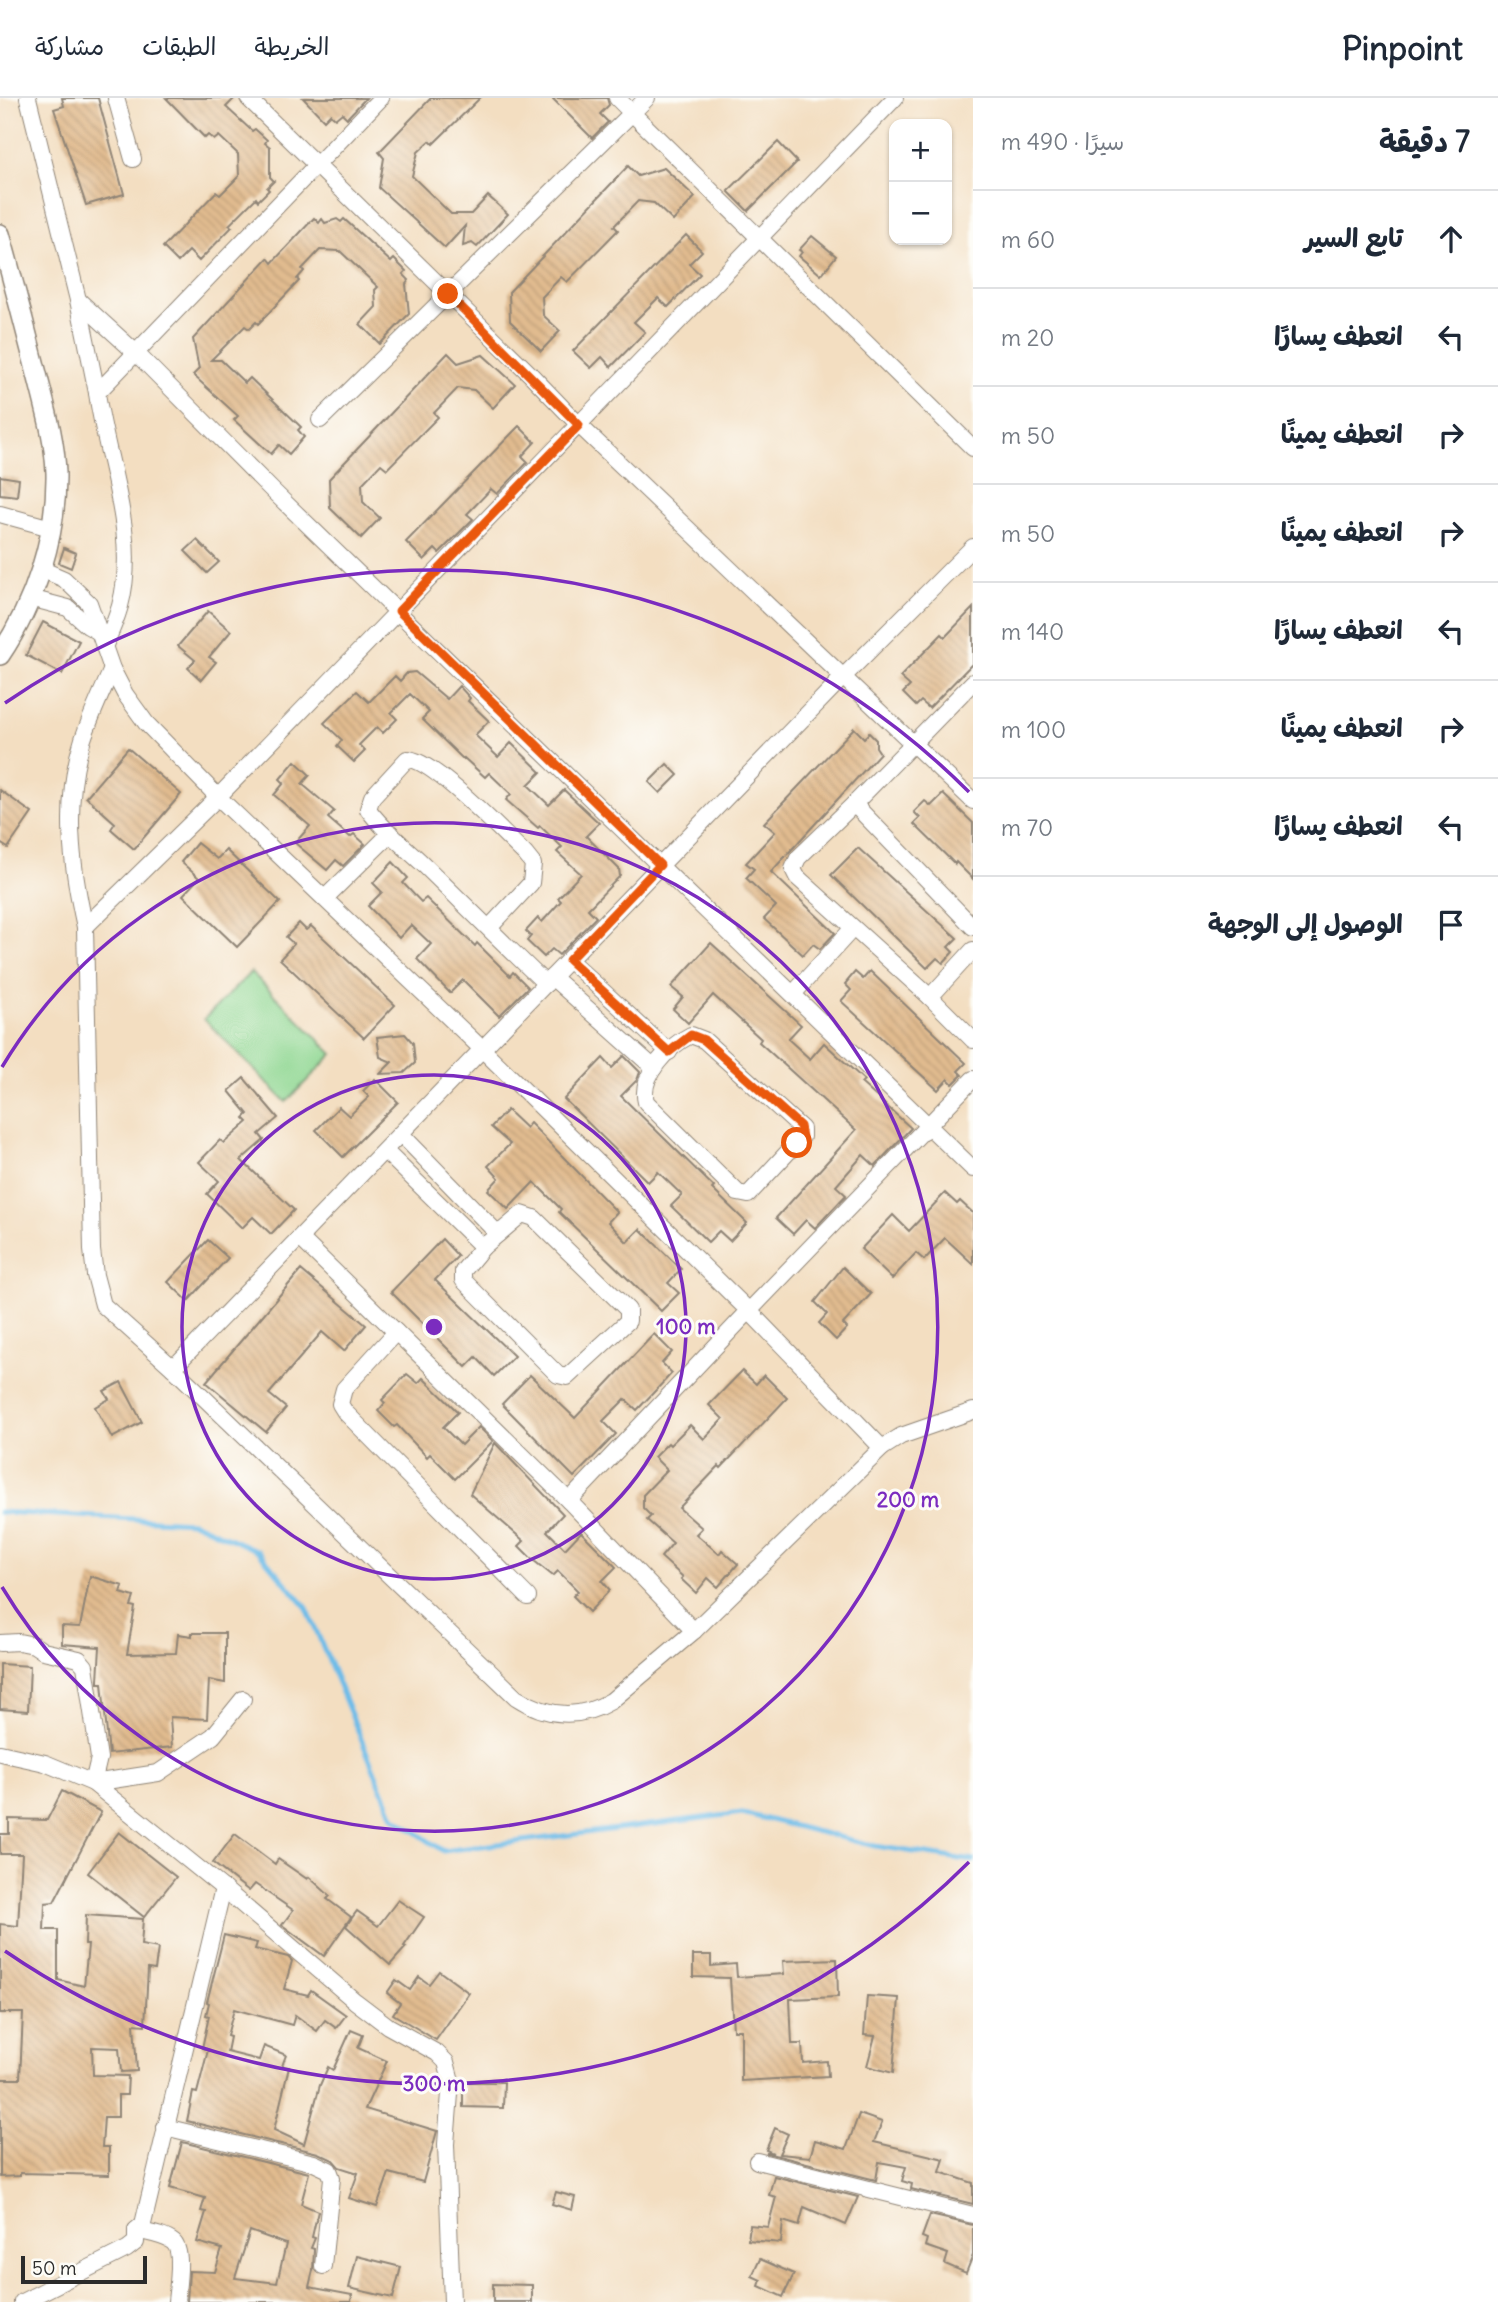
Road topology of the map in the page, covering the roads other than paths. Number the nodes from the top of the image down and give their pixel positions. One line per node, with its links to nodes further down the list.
1 (28, 98): 14 (street)
2 (116, 98): 9 (street)
3 (248, 98): 10 (street)
4 (381, 98): 10 (street)
5 (617, 98): 8 (street)
6 (647, 98): 8 (street)
7 (895, 98): 12 (street)
8 (632, 113): 12 (street); 13 (street)
9 (133, 159)
10 (316, 164): 13 (street); 15 (street)
11 (0, 234): 21 (street)
12 (758, 239): 18 (street); 19 (street)
13 (448, 294): 17 (street); 18 (street)
14 (78, 300): 15 (street); 16 (street)
15 (136, 353): 16 (street); 25 (street)
16 (97, 393): 27 (street)
17 (320, 420)
18 (579, 425): 25 (street); 30 (street)
19 (973, 448)
20 (0, 514): 21 (street)
21 (51, 528): 23 (street)
22 (973, 547): 30 (street)
23 (41, 569): 24 (street); 26 (street)
24 (30, 598): 26 (street); 28 (street)
25 (399, 611): 33 (street); 37 (street)
26 (97, 631): 27 (street)
27 (104, 647): 29 (street)
28 (0, 655)
29 (112, 669): 33 (street); 39 (street)
30 (844, 676): 32 (street); 37 (street)
31 (973, 683): 32 (street)
32 (913, 742): 34 (street); 35 (street)
33 (218, 797): 38 (street); 39 (street)
34 (973, 800)
35 (854, 804): 40 (street); 42 (street)
36 (391, 833): 38 (street); 41 (street); 41 (street)
37 (660, 865): 44 (street); 46 (street)
38 (325, 898): 49 (street)
39 (85, 927): 62 (street)
40 (973, 927)
41 (489, 928): 45 (street)
42 (853, 928): 46 (street); 47 (street)
43 (973, 950): 47 (street)
44 (569, 960): 45 (street); 50 (street)
45 (549, 981): 49 (street); 51 (street)
46 (793, 994): 53 (street)
47 (930, 997): 48 (street)
48 (973, 1040)
49 (482, 1049): 54 (street); 60 (street)
50 (669, 1052): 51 (street); 51 (street)
51 (654, 1068)
52 (973, 1079): 53 (street)
53 (930, 1126): 56 (street); 60 (street)
54 (401, 1135): 55 (street); 57 (street)
55 (385, 1151): 58 (street); 59 (street)
56 (973, 1169)
57 (498, 1234): 59 (street); 59 (street)
58 (300, 1238): 61 (street); 62 (street)
59 (483, 1247)
60 (749, 1311): 64 (street); 65 (street)
61 (396, 1332): 65 (street); 66 (street)
62 (173, 1368): 67 (street)
63 (973, 1411): 64 (street)
64 (882, 1448): 67 (street)
65 (569, 1501): 67 (street)
66 (528, 1597)
67 (694, 1631)
68 (0, 1643): 71 (street)
69 (243, 1699): 71 (street)
70 (0, 1753): 71 (street)
71 (93, 1783): 72 (street)
72 (223, 1888): 73 (street); 80 (street)
73 (165, 2127): 76 (street); 77 (street)
74 (757, 2161): 75 (street)
75 (973, 2215)
76 (136, 2230): 78 (street); 79 (street)
77 (323, 2266)
78 (22, 2302)
79 (176, 2302)
80 (452, 2302)

